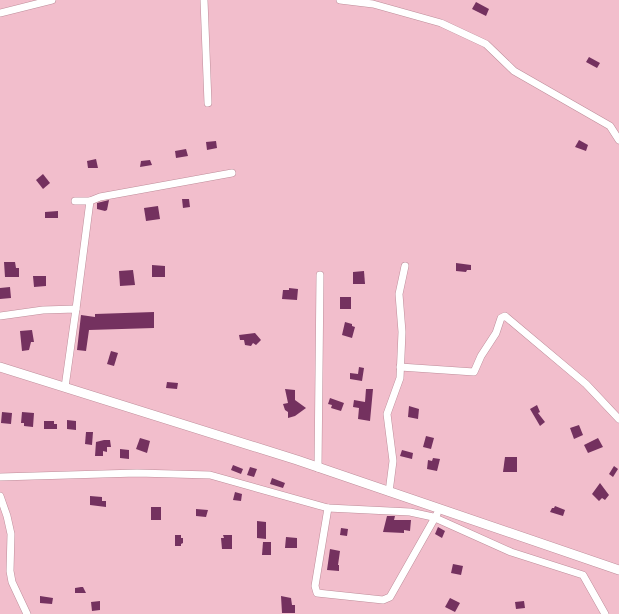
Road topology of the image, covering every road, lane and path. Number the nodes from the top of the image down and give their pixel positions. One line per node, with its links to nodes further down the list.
1 (52, 0): 4 (street)
2 (204, 0): 5 (street)
3 (340, 0): 6 (street)
4 (0, 13)
5 (208, 103)
6 (619, 140)
7 (232, 173): 9 (street)
8 (75, 201): 9 (street)
9 (90, 201): 12 (street)
10 (405, 266): 15 (street)
11 (320, 275): 18 (street)
12 (76, 309): 13 (street); 16 (street)
13 (0, 316)
14 (0, 367): 16 (main road)
15 (400, 367): 17 (street); 20 (street)
16 (65, 387): 18 (main road)
17 (619, 420)
18 (318, 468): 20 (main road)
19 (0, 477): 22 (street)
20 (389, 492): 23 (main road)
21 (0, 496): 26 (street)
22 (328, 508): 24 (street); 24 (street)
23 (440, 508): 24 (street); 25 (main road)
24 (436, 518): 27 (street)
25 (619, 570)
26 (27, 614)
27 (605, 614)

